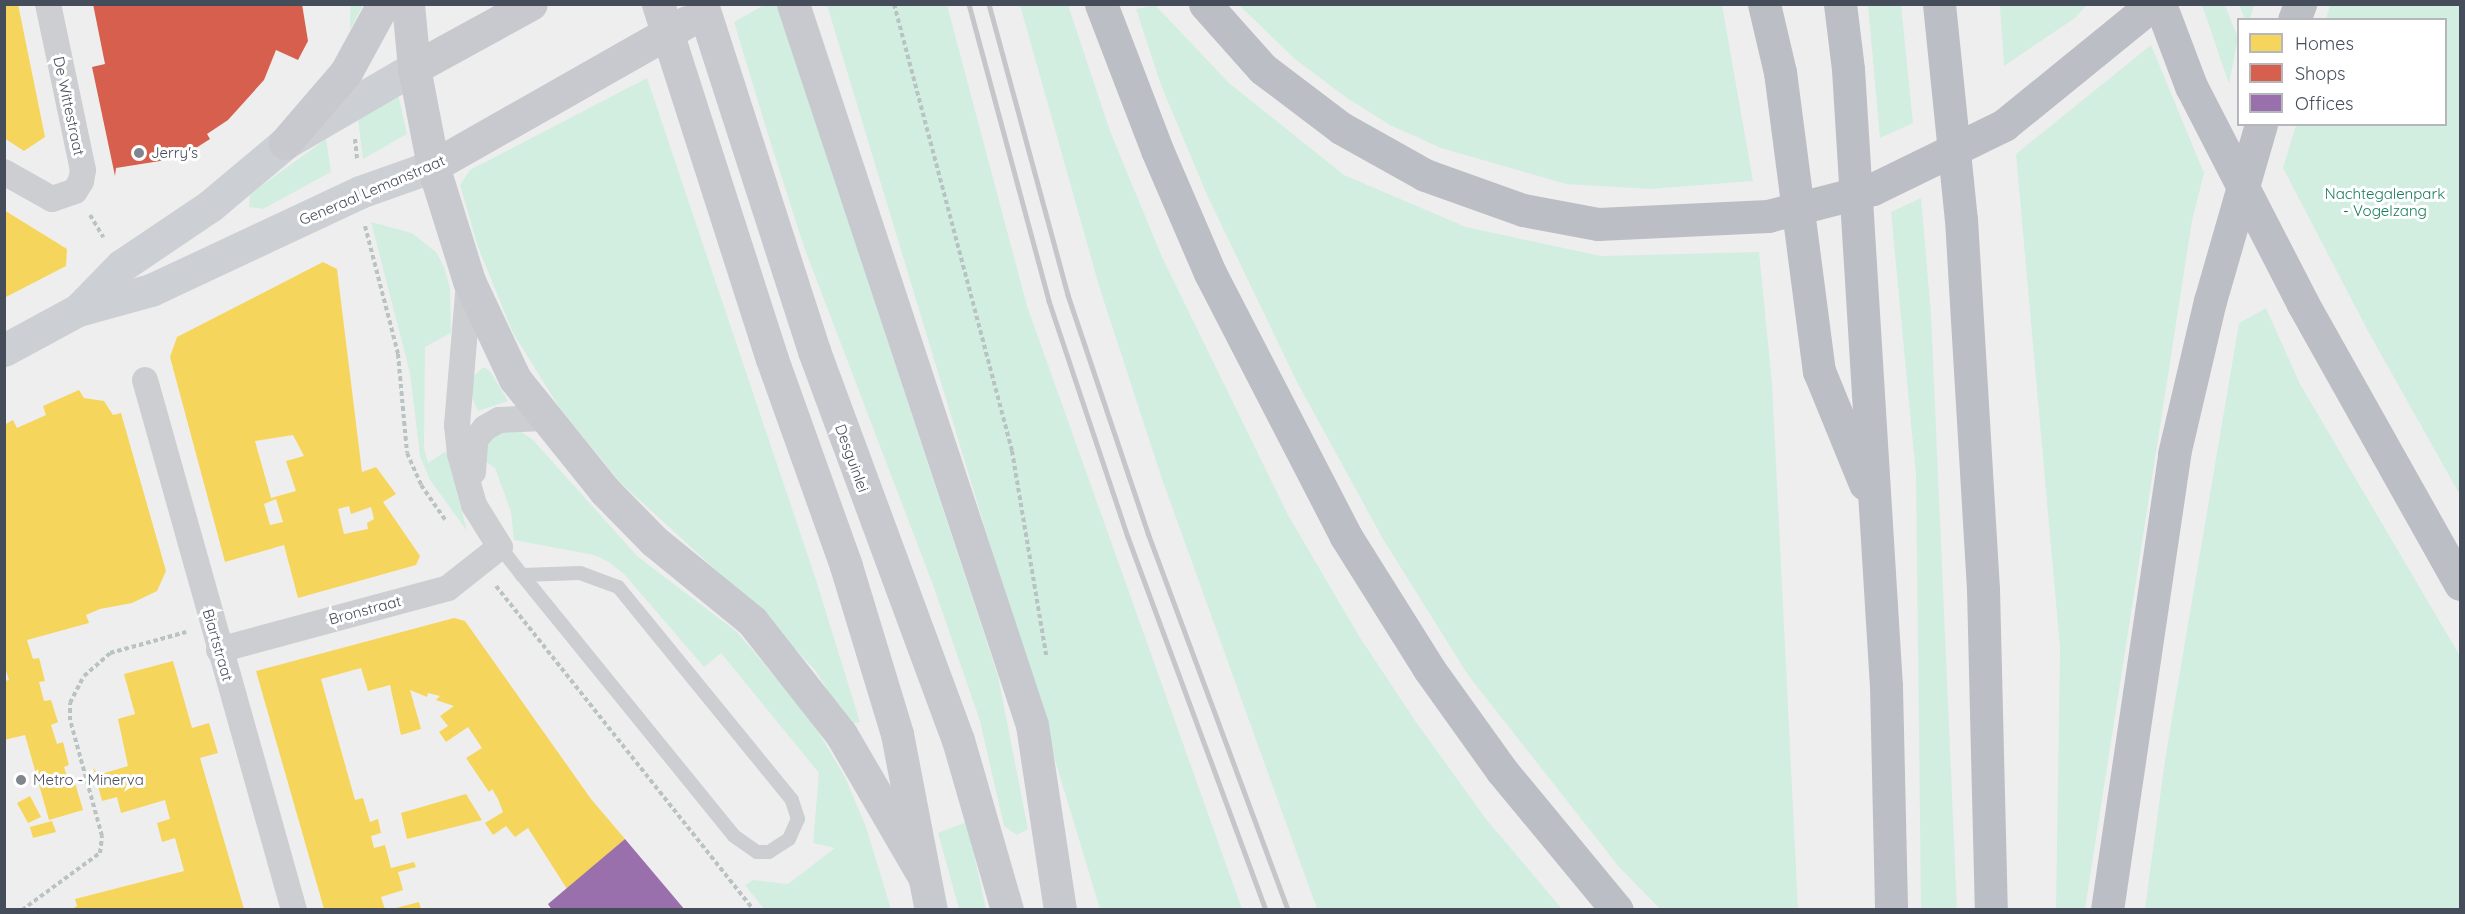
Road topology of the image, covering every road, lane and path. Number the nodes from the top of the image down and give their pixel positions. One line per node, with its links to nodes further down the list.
1 (48, 4): 22 (street, De Wittestraat)
2 (383, 4): 19 (main road)
3 (408, 4): 17 (main road)
4 (531, 4): 17 (main road, Generaal Lemanstraat)
5 (658, 4): 37 (main road)
6 (702, 4): 41 (main road, Desguinlei)
7 (716, 4): 20 (main road, Generaal Lemanstraat)
8 (793, 4): 42 (main road)
9 (894, 4): 36 (path)
10 (1101, 4): 43 (highway)
11 (1205, 4): 15 (highway)
12 (1764, 4): 30 (highway)
13 (1840, 4): 30 (highway)
14 (1939, 4): 45 (highway)
15 (2153, 4)
16 (2160, 4): 33 (highway)
17 (414, 68): 19 (main road, Generaal Lemanstraat); 20 (main road)
18 (2261, 126): 46 (highway)
19 (285, 143): 23 (main road, Generaal Lemanstraat)
20 (433, 166): 24 (main road); 25 (main road, Generaal Lemanstraat)
21 (4, 172): 22 (street)
22 (75, 191): 23 (path)
23 (121, 266): 25 (main road, Generaal Lemanstraat)
24 (469, 282): 28 (main road); 29 (street)
25 (78, 310): 26 (main road, Generaal Lemanstraat)
26 (4, 350)
27 (144, 380): 34 (street, Biartstraat)
28 (543, 418): 29 (street); 37 (main road)
29 (474, 505): 31 (street)
30 (1876, 511): 44 (highway)
31 (500, 547): 32 (lane); 35 (street, Bronstraat)
32 (522, 575): 32 (lane)
33 (2460, 584)
34 (212, 625): 35 (street, Biartstraat); 38 (path)
35 (219, 650): 39 (street, Biartstraat)
36 (1048, 662)
37 (923, 875): 40 (main road)
38 (22, 909)
39 (294, 909)
40 (931, 909)
41 (1007, 909)
42 (1060, 909)
43 (1617, 909)
44 (1891, 909)
45 (1991, 909)
46 (2107, 909)

